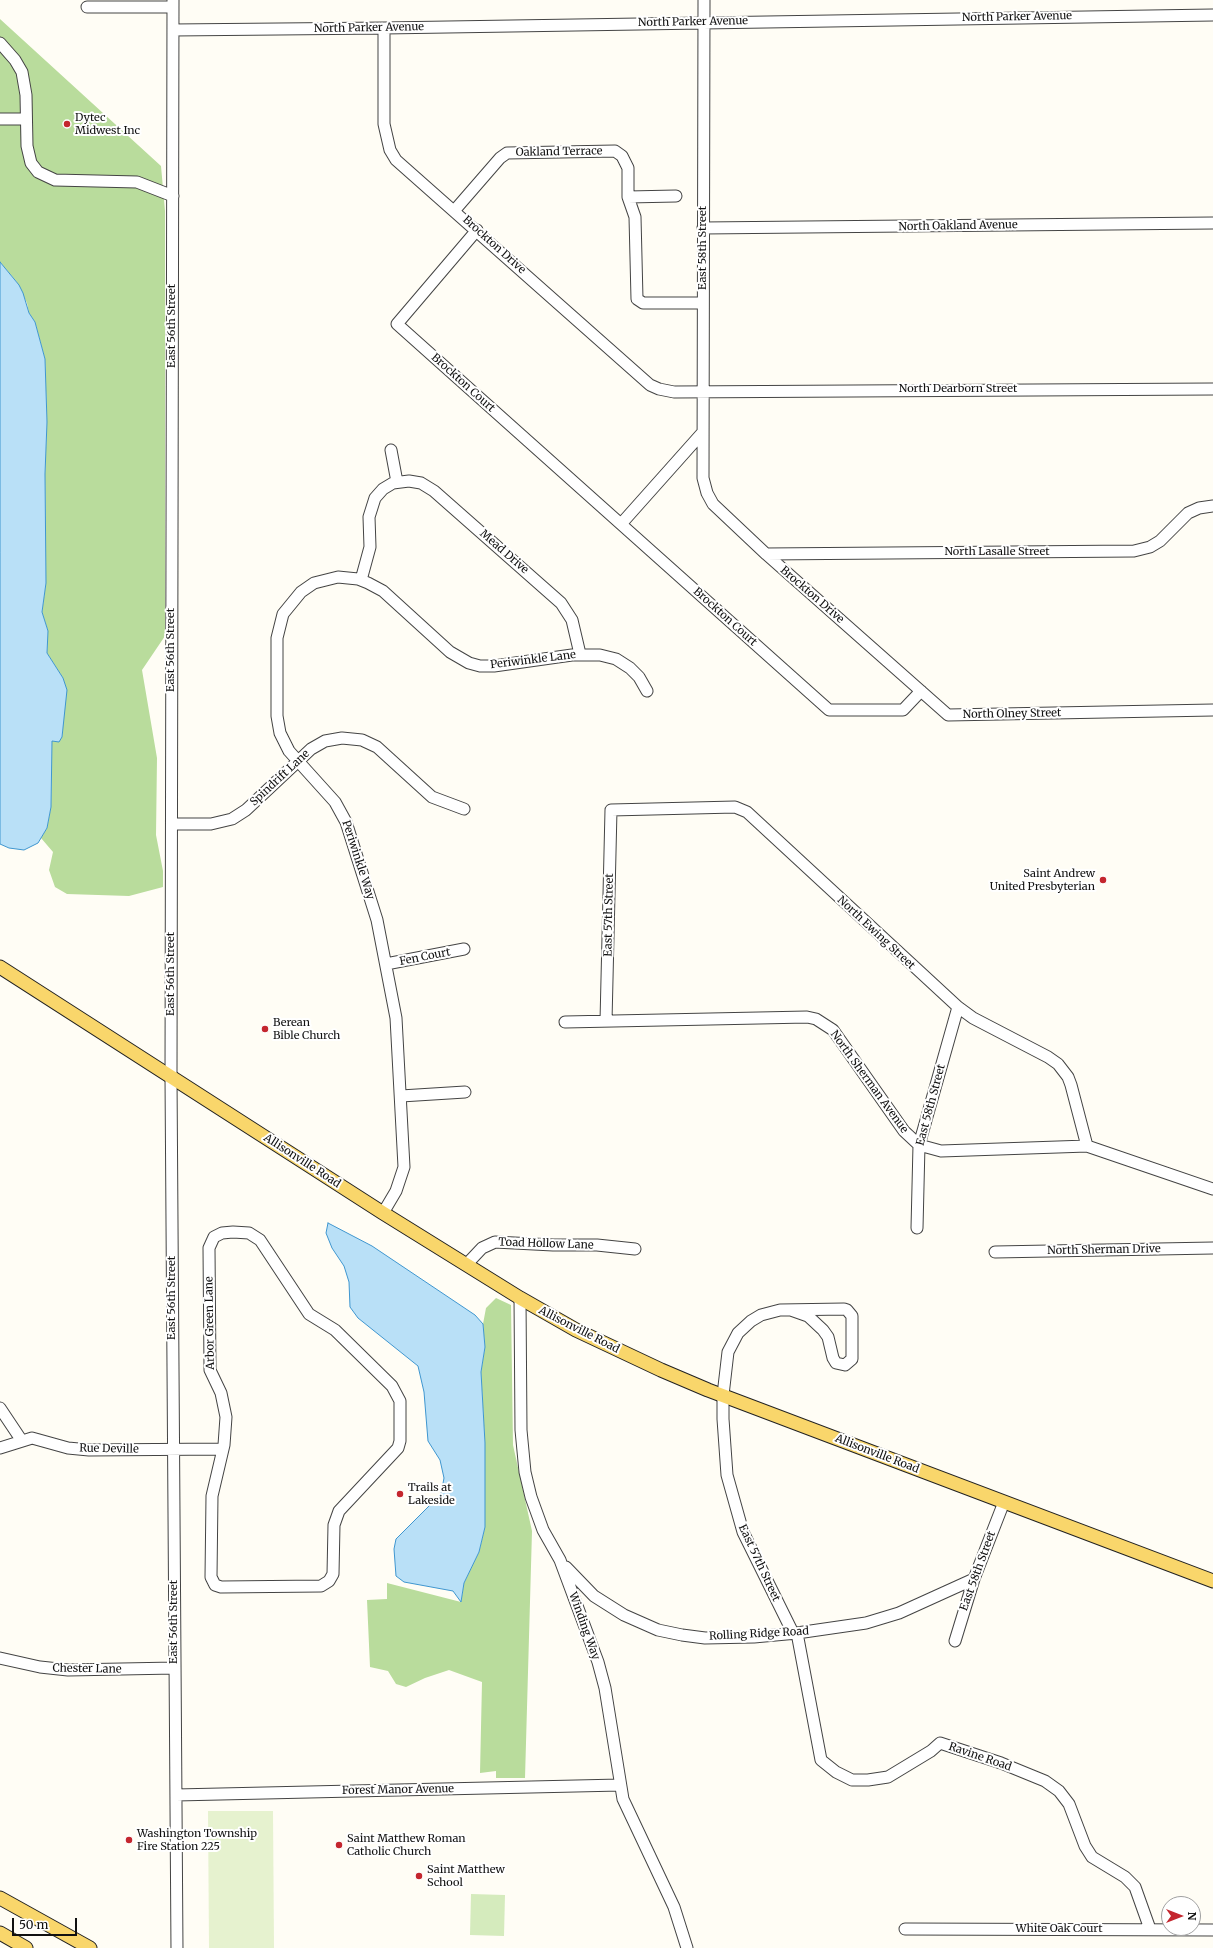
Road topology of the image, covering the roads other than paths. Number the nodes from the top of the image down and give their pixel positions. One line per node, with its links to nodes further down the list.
1 (704, 0): 5 (street, East 58th Street)
2 (172, 4): 3 (street); 7 (street, East 56th Street)
3 (87, 6)
4 (1213, 15): 5 (street, North Parker Avenue)
5 (704, 22): 6 (street, North Parker Avenue); 16 (street, East 58th Street)
6 (384, 28): 7 (street, North Parker Avenue); 14 (street, Brockton Drive)
7 (173, 30): 11 (street, East 56th Street)
8 (0, 43): 10 (street)
9 (0, 119): 10 (street)
10 (26, 119): 11 (street)
11 (173, 196): 36 (street, East 56th Street)
12 (676, 196): 13 (street)
13 (628, 197): 14 (street, Oakland Terrace); 18 (street, Oakland Terrace)
14 (454, 211): 17 (street, Brockton Drive)
15 (1213, 223): 16 (street, North Oakland Avenue)
16 (703, 228): 18 (street, East 58th Street)
17 (477, 230): 20 (street, Brockton Drive); 26 (street, Brockton Court)
18 (703, 303): 20 (street, East 58th Street)
19 (1213, 389): 20 (street, North Dearborn Street)
20 (703, 392): 21 (street, East 58th Street)
21 (703, 432): 24 (street, East 58th Street); 26 (street)
22 (391, 450): 23 (street)
23 (397, 482): 28 (street); 29 (street, Mead Drive)
24 (708, 496): 27 (street, Brockton Drive)
25 (1213, 506): 27 (street, North Lasalle Street)
26 (621, 524): 31 (street, Brockton Court)
27 (766, 554): 31 (street, Brockton Drive)
28 (361, 580): 29 (street, Periwinkle Lane); 33 (street, Periwinkle Way)
29 (580, 654): 30 (street, Periwinkle Lane)
30 (647, 691)
31 (921, 691): 32 (street, North Olney Street)
32 (1213, 710)
33 (297, 761): 34 (street, Spindrift Lane); 36 (street, Spindrift Lane); 38 (street, Periwinkle Way)
34 (464, 809)
35 (611, 810): 40 (street, North Ewing Street); 41 (street, East 57th Street)
36 (172, 824): 43 (street, East 56th Street)
37 (464, 949): 38 (street, Fen Court)
38 (386, 964): 45 (street, Periwinkle Way)
39 (0, 967): 43 (main road, Allisonville Road)
40 (958, 1008): 46 (street, East 58th Street); 47 (street, North Ewing Street)
41 (606, 1021): 42 (street, North Sherman Avenue); 46 (street, North Sherman Avenue)
42 (565, 1022)
43 (171, 1077): 49 (main road, Allisonville Road); 61 (street, East 56th Street)
44 (464, 1092): 45 (street)
45 (401, 1096): 49 (street, Periwinkle Way)
46 (919, 1145): 47 (street, North Sherman Avenue); 50 (street, East 58th Street)
47 (1087, 1146): 48 (street, North Sherman Avenue)
48 (1213, 1189)
49 (383, 1213): 54 (main road, Allisonville Road)
50 (917, 1228)
51 (1213, 1248): 53 (street, North Sherman Drive)
52 (634, 1249): 54 (street, Toad Hollow Lane)
53 (995, 1252)
54 (466, 1266): 55 (main road, Allisonville Road)
55 (520, 1298): 57 (main road, Allisonville Road); 64 (street, Winding Way)
56 (791, 1310): 56 (street, East 57th Street); 57 (street, East 57th Street)
57 (723, 1396): 63 (main road, Allisonville Road); 67 (street, East 57th Street)
58 (0, 1408): 59 (street)
59 (22, 1441): 60 (street, Rue Deville); 61 (street, Rue Deville)
60 (0, 1448)
61 (173, 1449): 62 (street, Rue Deville); 70 (street, East 56th Street)
62 (223, 1449): 62 (street, Arbor Green Lane)
63 (1004, 1502): 65 (street, East 58th Street); 66 (main road, Allisonville Road)
64 (560, 1560): 67 (street, Rolling Ridge Road); 71 (street, Winding Way)
65 (974, 1579): 67 (street, Rolling Ridge Road); 68 (street, East 58th Street)
66 (1213, 1581)
67 (795, 1633): 75 (street, Ravine Road)
68 (955, 1641)
69 (0, 1658): 70 (street, Chester Lane)
70 (175, 1668): 72 (street, East 56th Street)
71 (620, 1784): 72 (street, Forest Manor Avenue); 81 (street, Winding Way)
72 (176, 1795): 80 (street, East 56th Street)
73 (0, 1898): 79 (main road)
74 (906, 1929): 75 (street, White Oak Court)
75 (1150, 1930): 76 (street, White Oak Court)
76 (1213, 1930)
77 (0, 1933): 78 (main road)
78 (26, 1948)
79 (90, 1948)
80 (177, 1948)
81 (687, 1948)

